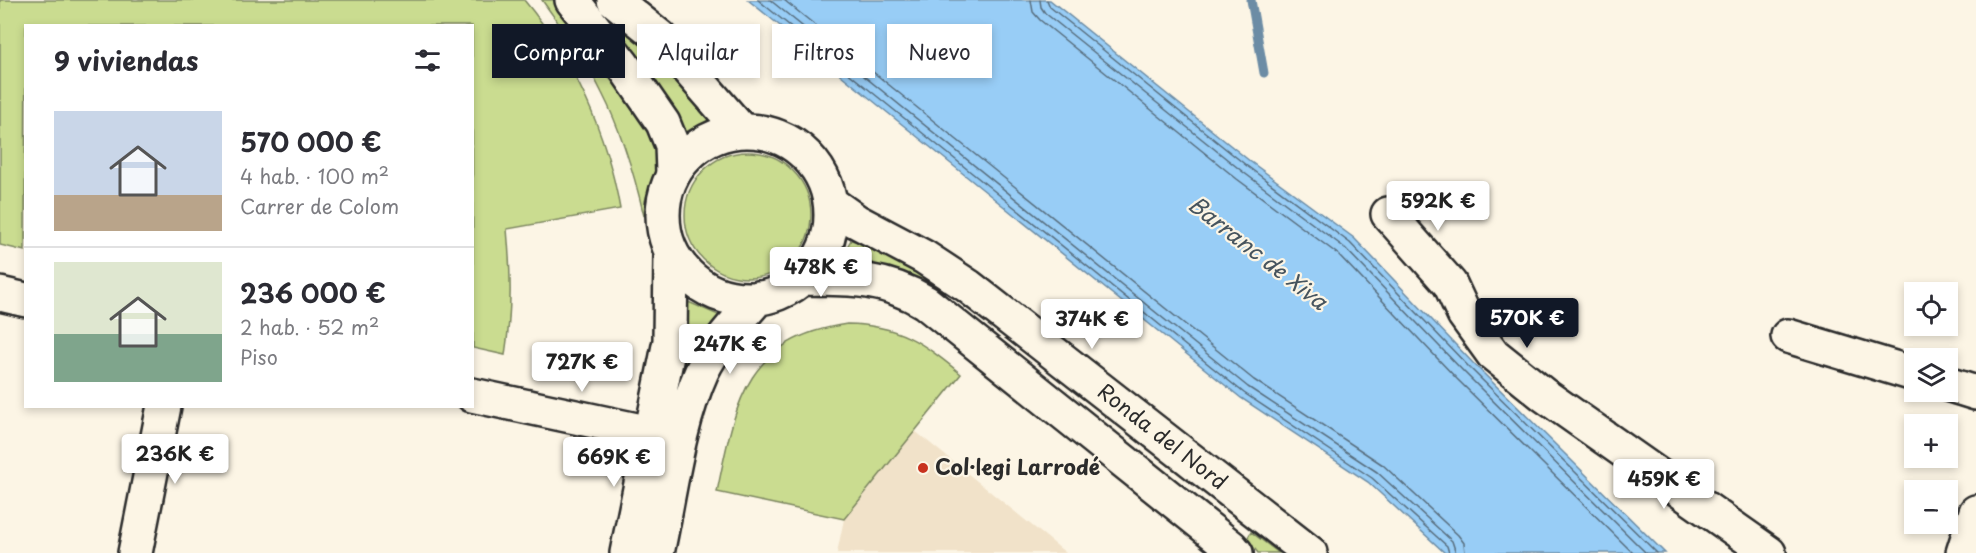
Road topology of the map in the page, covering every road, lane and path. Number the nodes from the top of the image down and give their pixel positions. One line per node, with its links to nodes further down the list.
1 (572, 0): 4 (street)
2 (614, 0): 3 (street)
3 (741, 130): 4 (street); 5 (street)
4 (673, 173): 7 (street)
5 (832, 204): 8 (street); 24 (street, Ronda del Nord)
6 (1388, 214): 25 (street)
7 (671, 253): 10 (street); 18 (street)
8 (806, 278): 10 (street); 23 (street, Ronda del Nord)
9 (0, 294): 11 (street)
10 (758, 298): 18 (street)
11 (24, 300)
12 (1788, 336): 13 (street)
13 (1904, 371)
14 (1958, 387): 15 (street)
15 (1976, 393)
16 (474, 395): 18 (street)
17 (164, 408): 20 (street)
18 (666, 437): 21 (street); 22 (street)
19 (1976, 512): 26 (street)
20 (135, 553)
21 (627, 553)
22 (657, 553)
23 (1236, 553)
24 (1310, 553)
25 (1769, 553)
26 (1963, 553)

